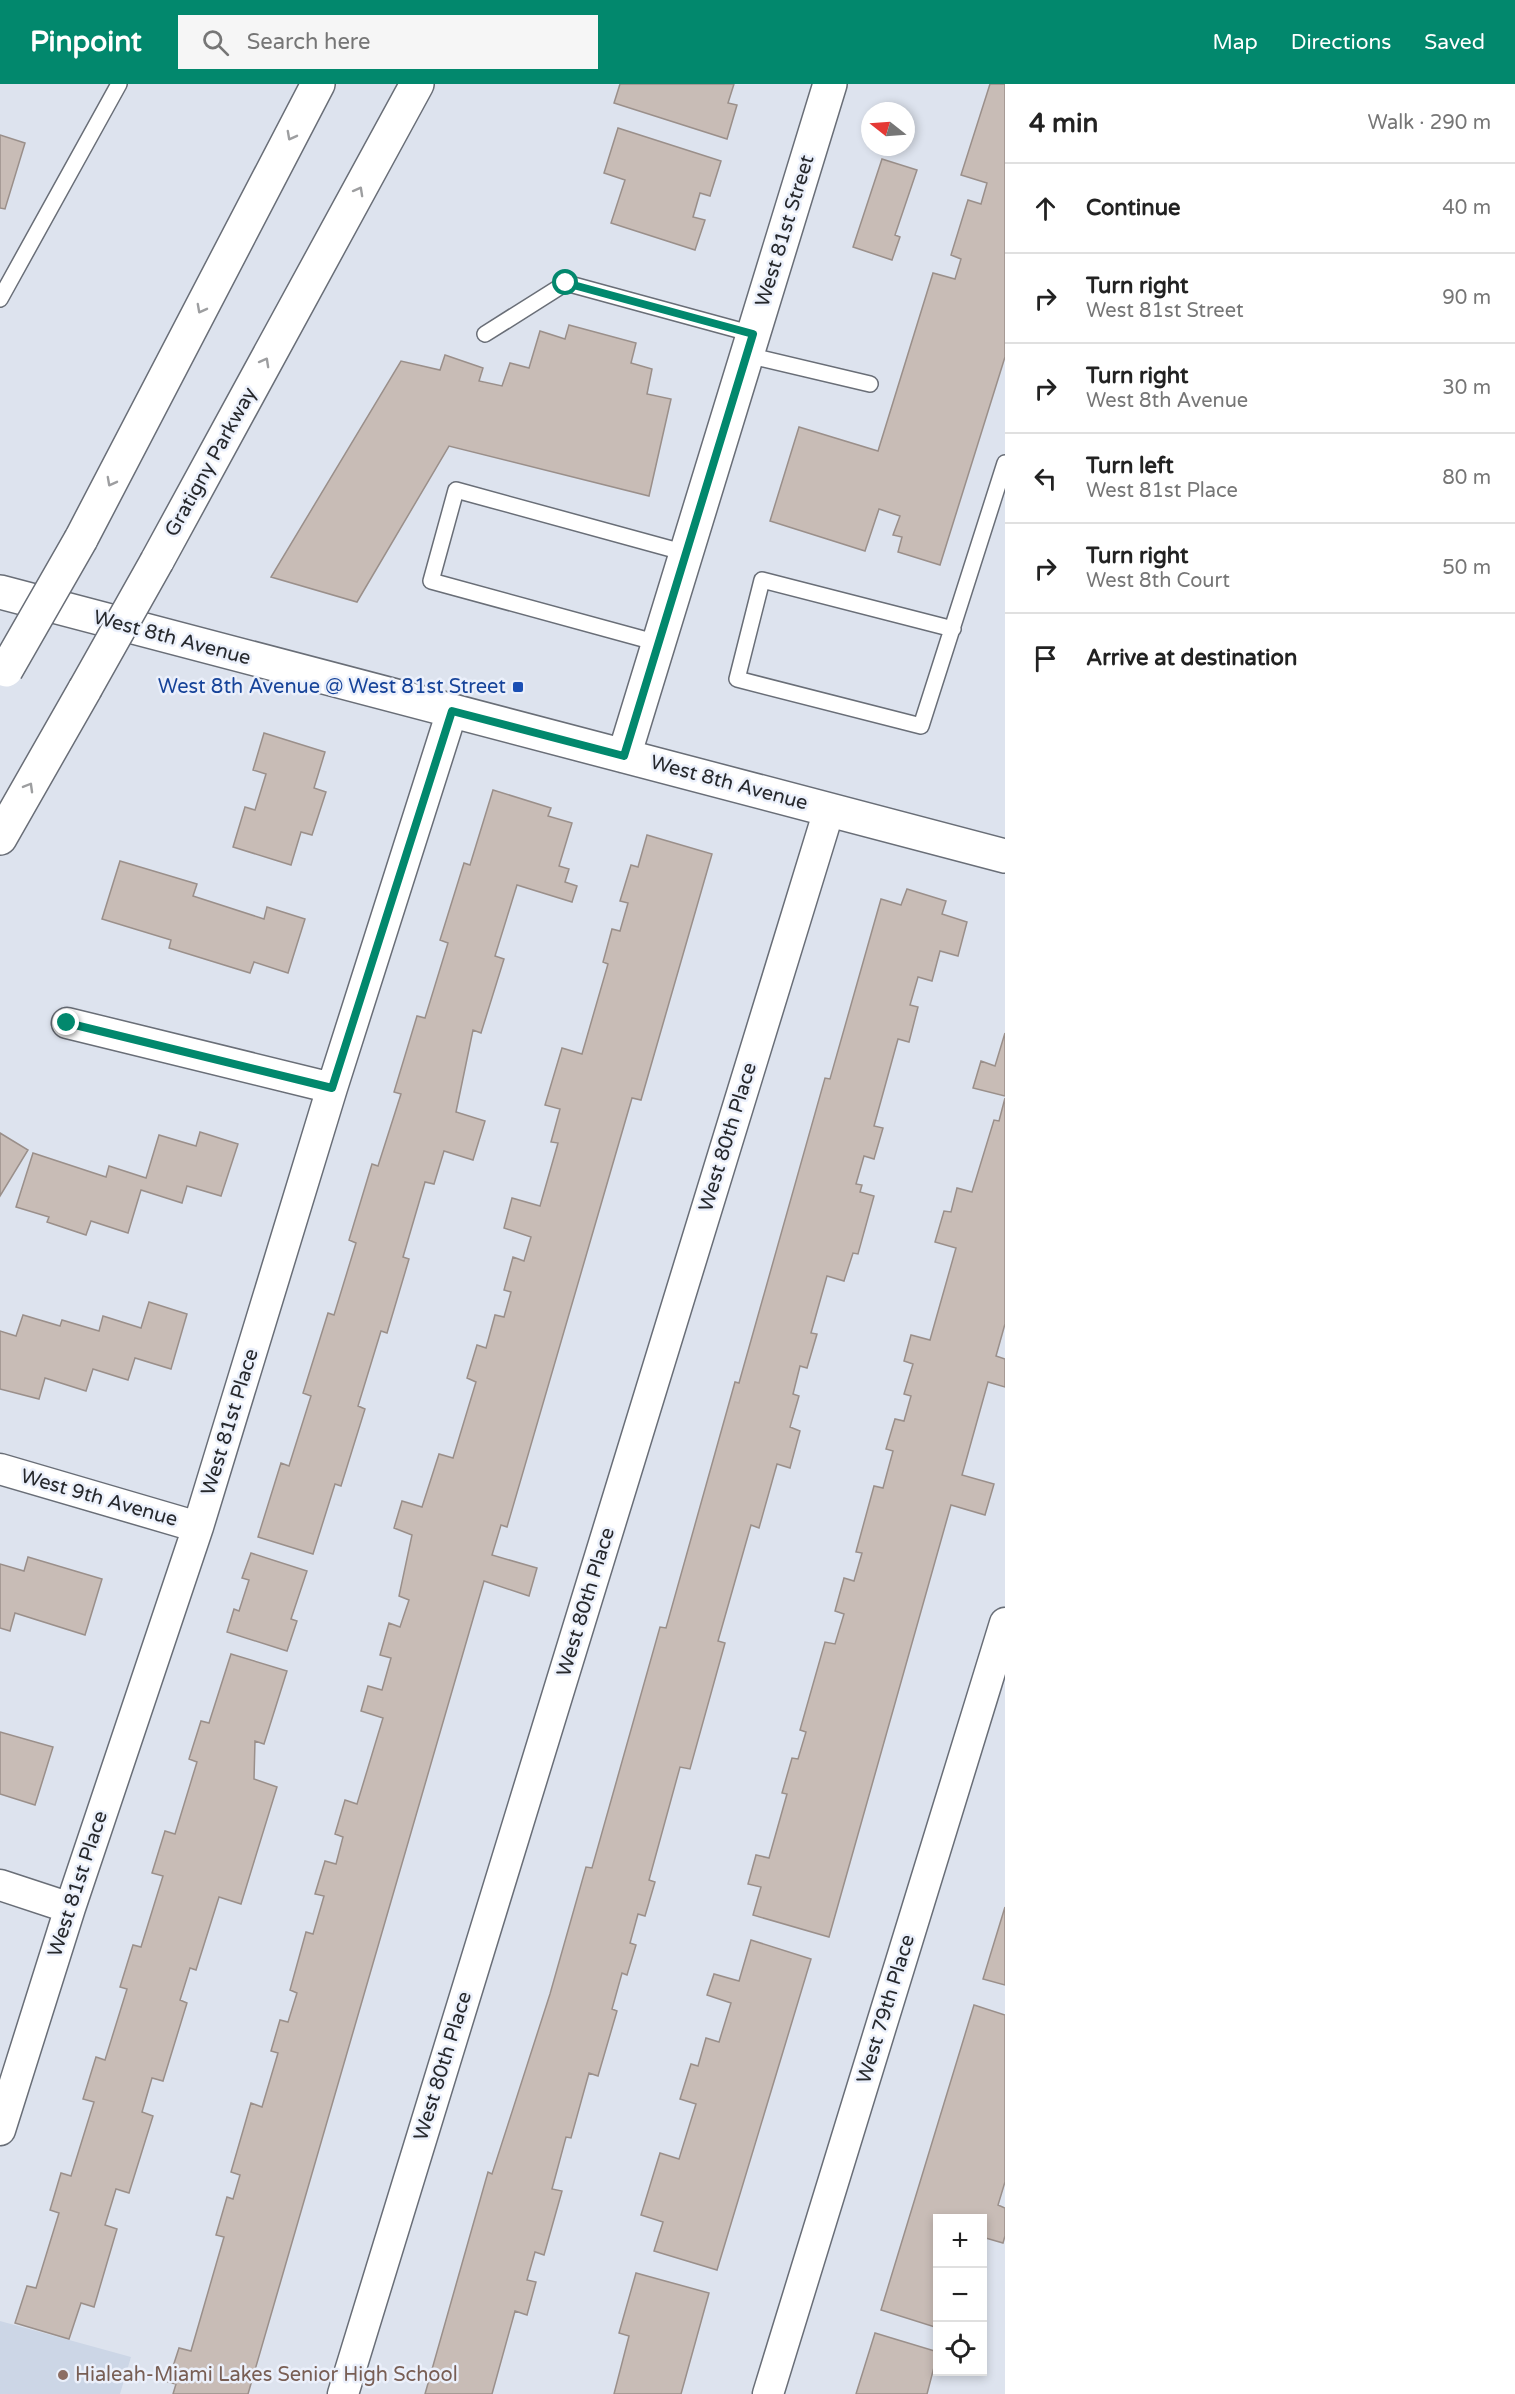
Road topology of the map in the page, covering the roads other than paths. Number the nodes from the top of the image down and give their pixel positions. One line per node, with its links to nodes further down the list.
1 (119, 84): 5 (lane)
2 (318, 84): 14 (main road, one-way to 14, bridge)
3 (417, 84): 18 (main road, Gratigny Parkway, one-way to 3, bridge)
4 (830, 84): 7 (main road, West 81st Street)
5 (0, 299)
6 (485, 334): 7 (lane)
7 (750, 345): 8 (lane); 10 (main road, West 81st Street)
8 (870, 384)
9 (1005, 463): 12 (lane)
10 (686, 553): 13 (main road, West 81st Street); 13 (lane)
11 (0, 592): 15 (main road, West 8th Avenue)
12 (952, 629): 12 (lane)
13 (658, 643): 16 (main road, West 81st Street)
14 (3, 675)
15 (452, 711): 16 (main road, West 8th Avenue); 21 (street, West 81st Place)
16 (624, 756): 17 (main road, West 8th Avenue)
17 (829, 810): 19 (main road, West 8th Avenue); 28 (street, West 80th Place)
18 (0, 838)
19 (1005, 856)
20 (67, 1023): 21 (street)
21 (332, 1088): 23 (street, West 81st Place)
22 (0, 1469): 23 (street, West 9th Avenue)
23 (198, 1527): 26 (street, West 81st Place)
24 (1005, 1623): 29 (street, West 79th Place)
25 (0, 1885): 26 (street)
26 (70, 1908): 27 (street, West 81st Place)
27 (0, 2130)
28 (343, 2394)
29 (768, 2394)

